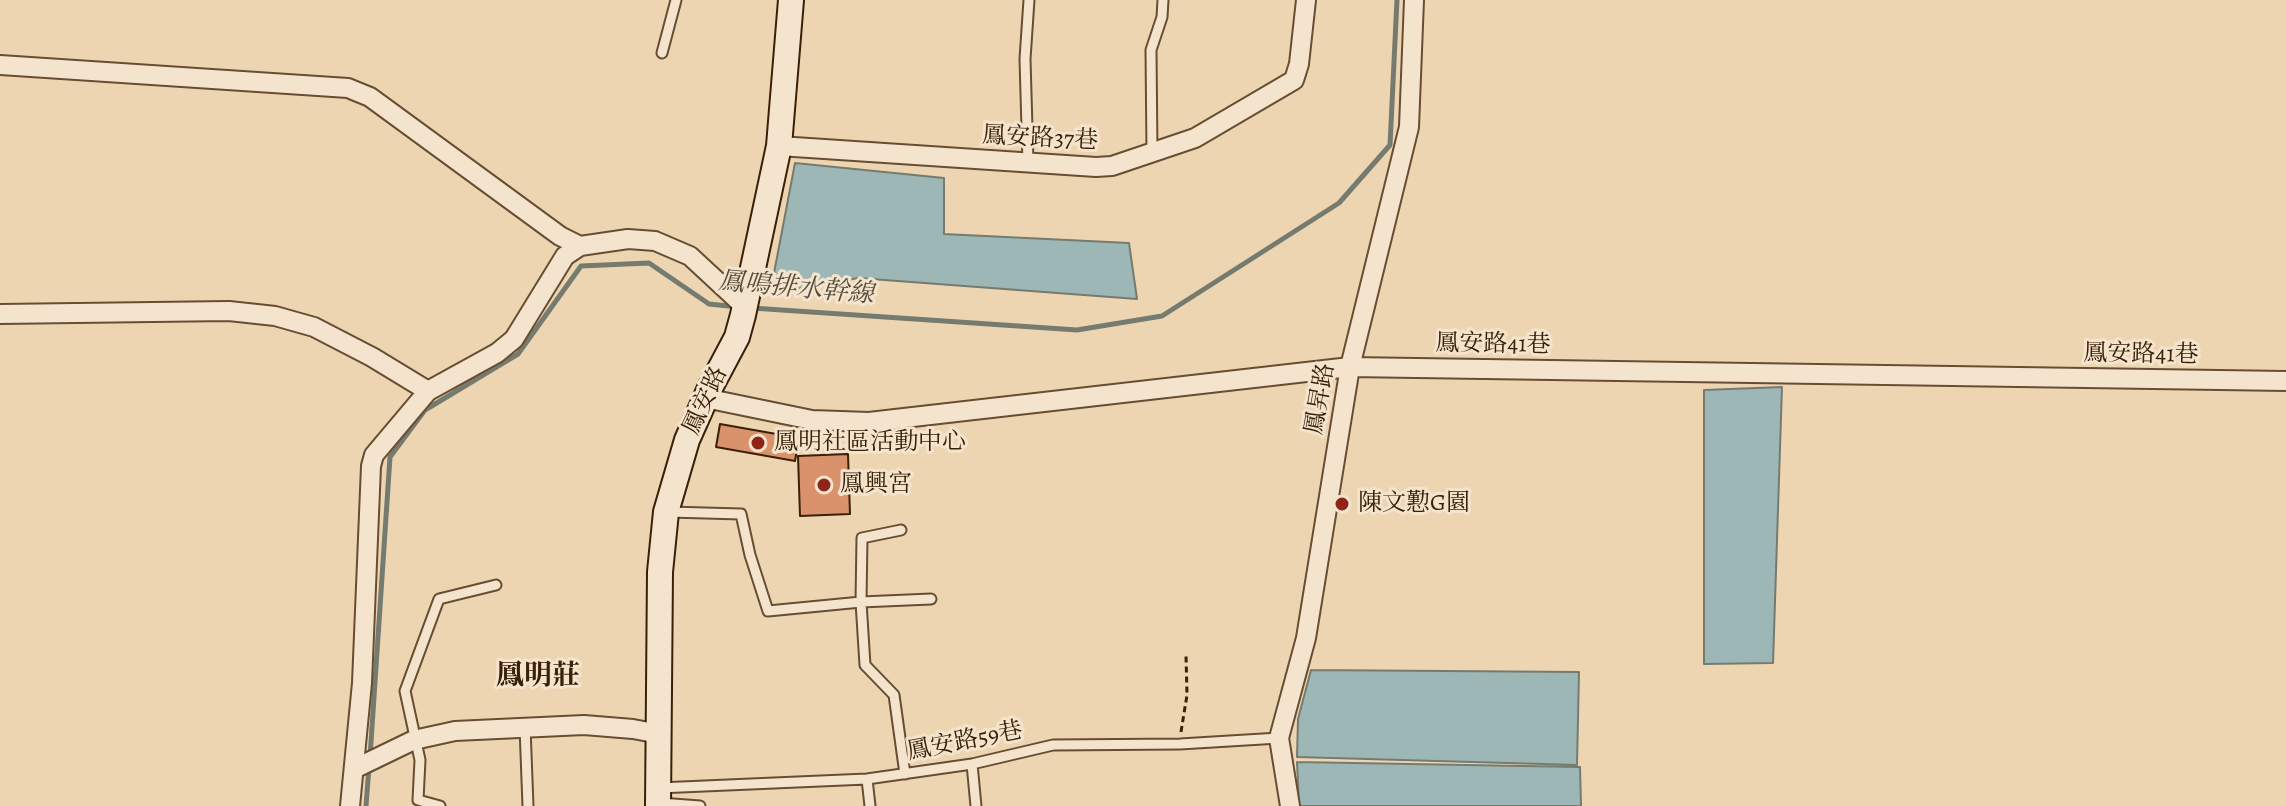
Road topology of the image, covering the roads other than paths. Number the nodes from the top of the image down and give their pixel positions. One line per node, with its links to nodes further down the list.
1 (676, 0): 7 (lane)
2 (791, 0): 9 (street, 鳳安路)
3 (1029, 0): 11 (lane)
4 (1163, 0): 10 (lane)
5 (1306, 0): 10 (street, 鳳安路37巷)
6 (1414, 0): 15 (street, 鳳昇路)
7 (662, 53)
8 (0, 65): 12 (street)
9 (779, 146): 11 (street, 鳳安路37巷); 13 (street, 鳳安路)
10 (1152, 153): 11 (street, 鳳安路37巷)
11 (1028, 163)
12 (580, 246): 13 (street); 17 (street)
13 (745, 307): 18 (street, 鳳安路)
14 (0, 314): 17 (street)
15 (1350, 367): 16 (street, 鳳安路41巷); 18 (street, 鳳安路41巷); 26 (street, 鳳昇路)
16 (2286, 381)
17 (428, 391): 28 (street)
18 (705, 398): 19 (street, 鳳安路)
19 (666, 512): 23 (lane); 25 (street, 鳳安路)
20 (901, 530): 23 (lane)
21 (496, 585): 27 (lane)
22 (931, 599): 23 (lane)
23 (861, 602): 30 (lane)
24 (525, 727): 25 (street); 27 (street); 35 (lane)
25 (658, 737): 32 (street, 鳳安路)
26 (1279, 738): 29 (lane, 鳳安路59巷); 39 (street, 鳳昇路)
27 (414, 740): 28 (street); 34 (lane)
28 (365, 764): 33 (street)
29 (972, 764): 30 (lane, 鳳安路59巷); 38 (lane)
30 (905, 774): 31 (lane, 鳳安路59巷)
31 (867, 779): 32 (lane, 鳳安路59巷); 37 (lane)
32 (658, 799): 36 (lane)
33 (350, 806)
34 (440, 806)
35 (528, 806)
36 (700, 806)
37 (870, 806)
38 (976, 806)
39 (1290, 806)

